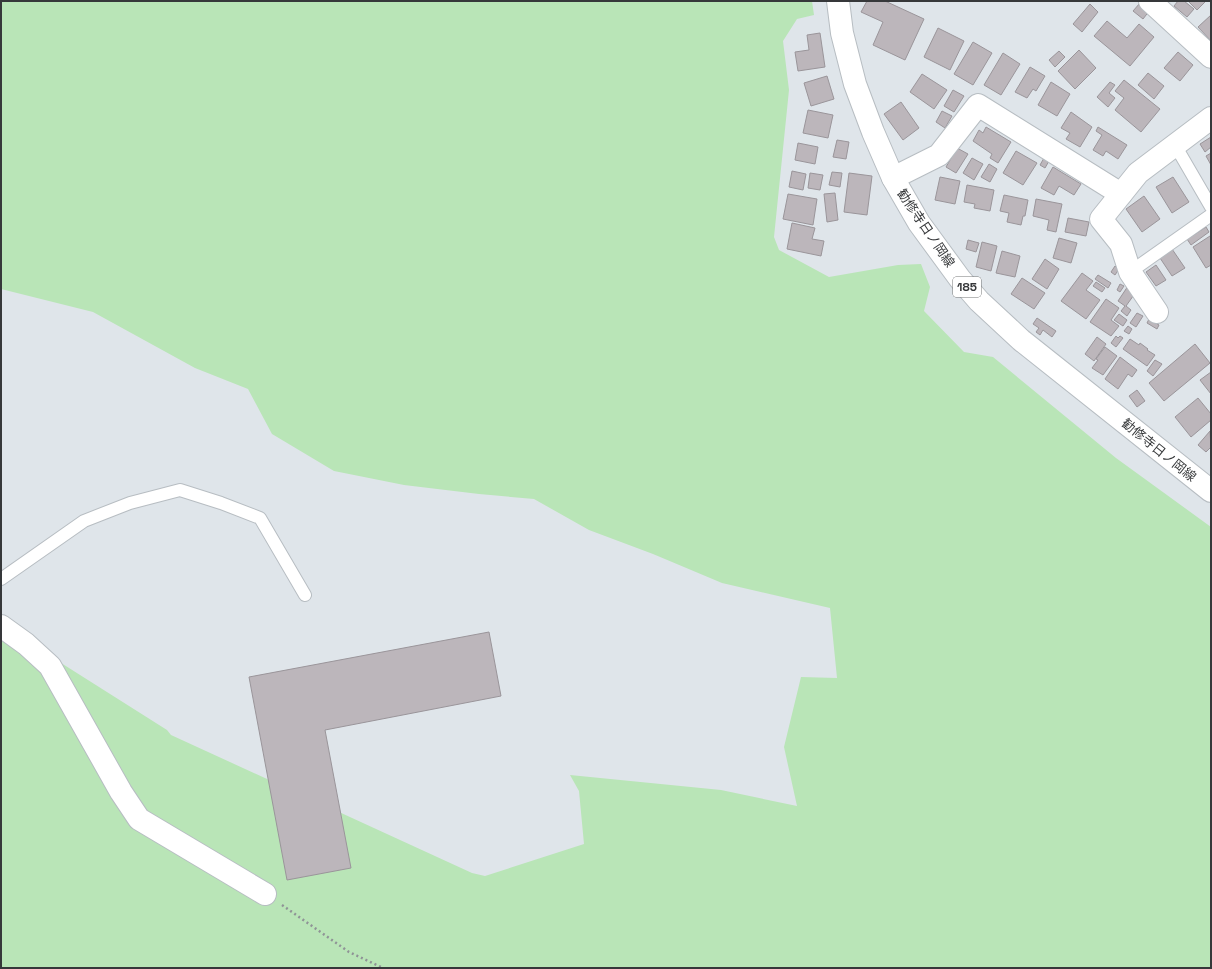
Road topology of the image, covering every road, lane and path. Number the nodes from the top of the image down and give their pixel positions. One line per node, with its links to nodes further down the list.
1 (838, 1): 6 (street, 勧修寺日ノ岡線 / 185)
2 (1150, 1): 3 (street)
3 (1211, 57)
4 (1211, 118): 5 (street)
5 (1175, 145): 7 (street); 8 (lane)
6 (893, 178): 7 (street); 12 (street, 勧修寺日ノ岡線 / 185)
7 (1121, 194): 10 (street)
8 (1211, 207)
9 (1211, 215): 10 (lane)
10 (1130, 272): 11 (street)
11 (1157, 312)
12 (1211, 491)
13 (1, 579): 14 (lane)
14 (305, 595)
15 (1, 626): 16 (street)
16 (265, 894): 17 (path)
17 (383, 968)

